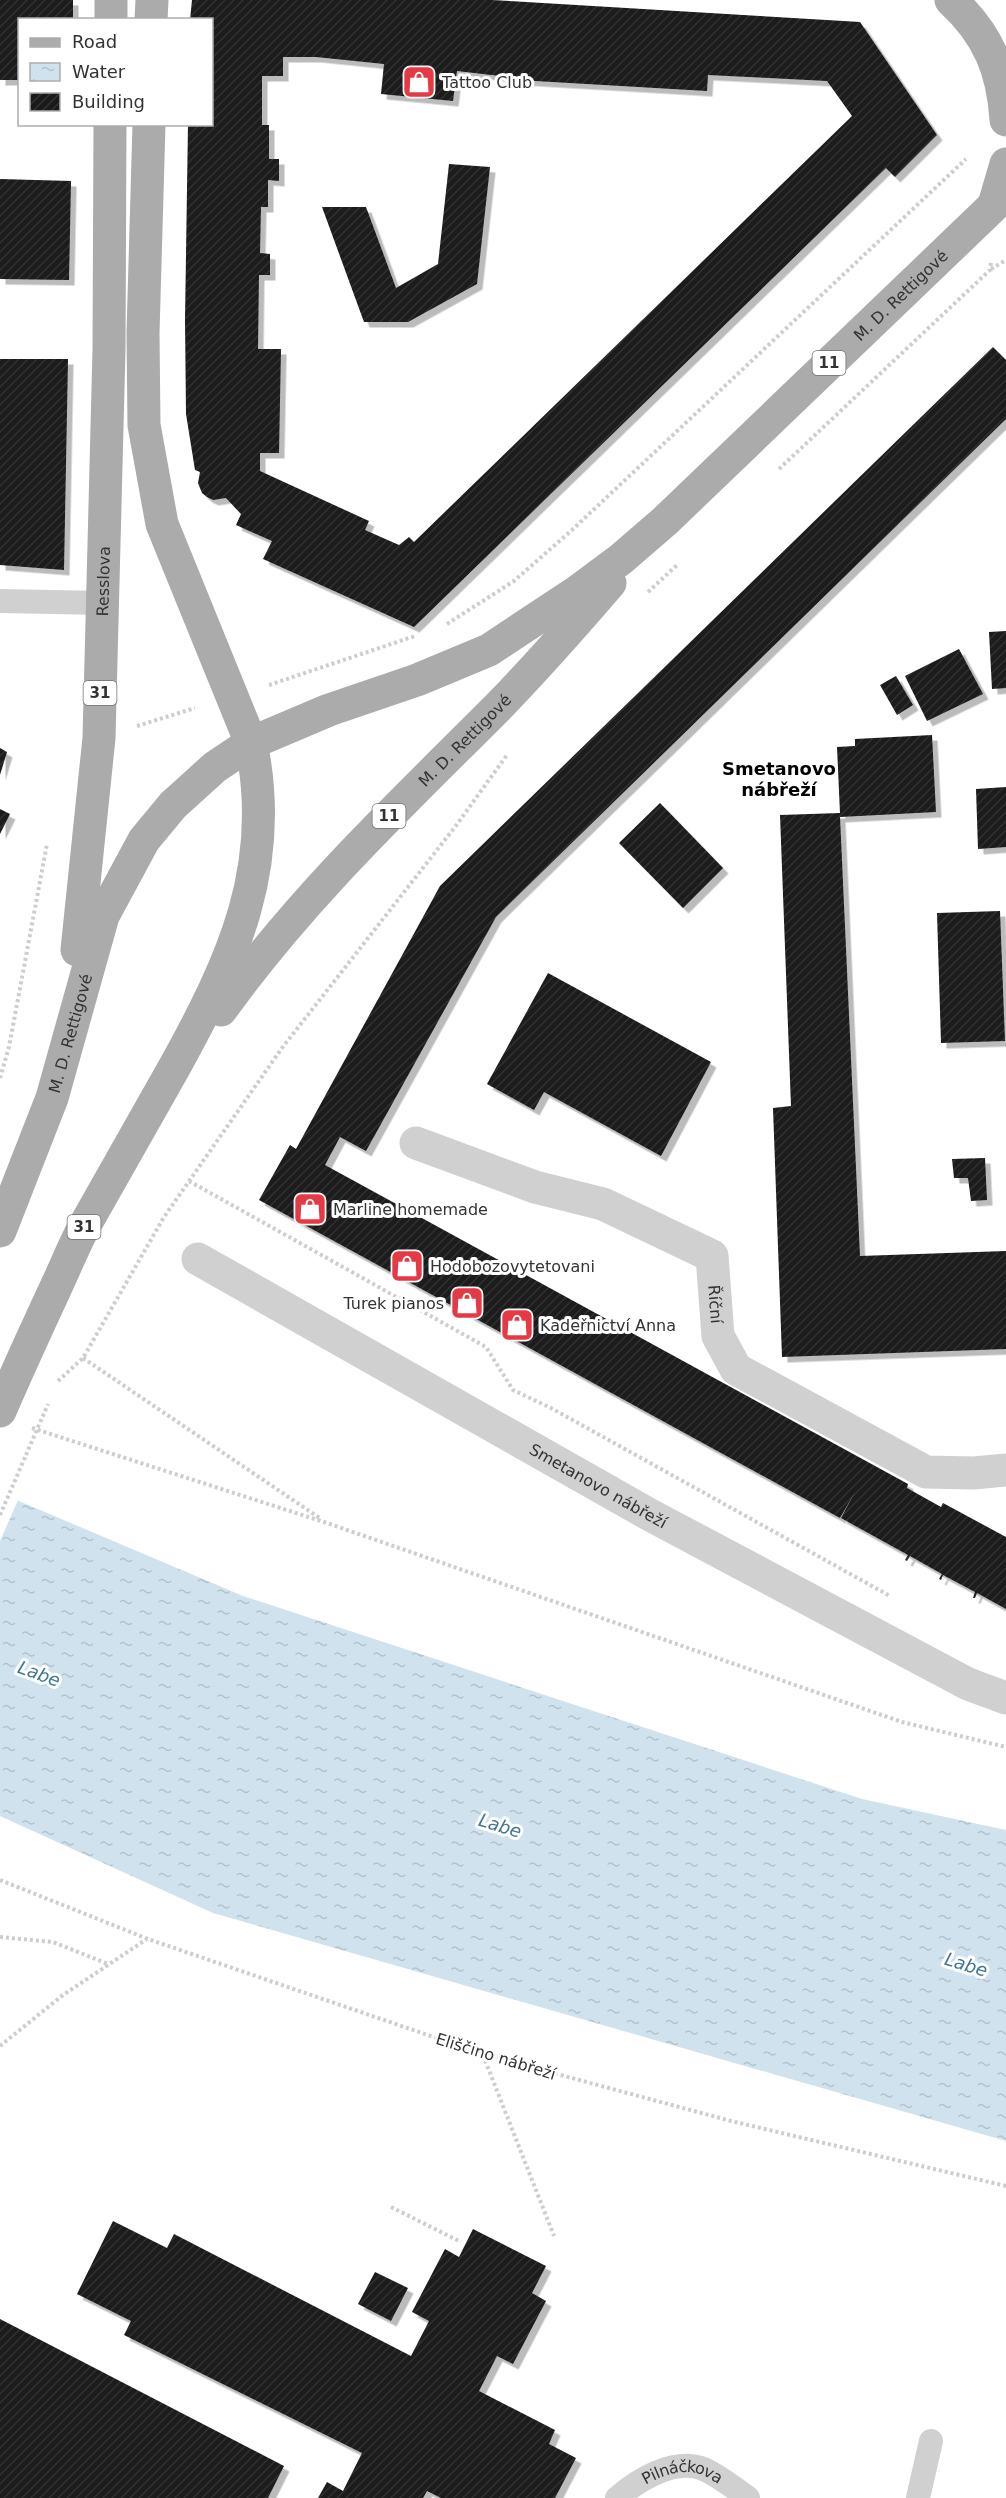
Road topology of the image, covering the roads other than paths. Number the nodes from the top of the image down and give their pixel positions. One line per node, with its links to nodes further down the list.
1 (111, 0): 4 (main road)
2 (152, 0): 5 (main road)
3 (951, 0): 6 (main road)
4 (111, 18)
5 (152, 18)
6 (1006, 120)
7 (110, 126): 13 (main road, Resslova / 31)
8 (148, 126): 14 (main road, 31)
9 (1006, 164): 10 (main road)
10 (1000, 200): 11 (main road, M. D. Rettigové / 11)
11 (665, 521): 14 (main road, M. D. Rettigové / 11); 16 (main road, M. D. Rettigové / 11)
12 (0, 601): 13 (lane)
13 (103, 603): 15 (main road, Resslova / 31)
14 (251, 743): 15 (main road, M. D. Rettigové / 11); 16 (main road, M. D. Rettigové / 31)
15 (69, 1035): 18 (main road, M. D. Rettigové / 31)
16 (139, 1131): 20 (main road, M. D. Rettigové / 31)
17 (416, 1143): 21 (street, Říční)
18 (0, 1231)
19 (198, 1260): 22 (street, Smetanovo nábřeží)
20 (12, 1418)
21 (1006, 1470)
22 (1006, 1698)
23 (932, 2441): 26 (lane)
24 (617, 2498): 25 (lane, Pilnáčkova)
25 (748, 2498)
26 (918, 2498)

